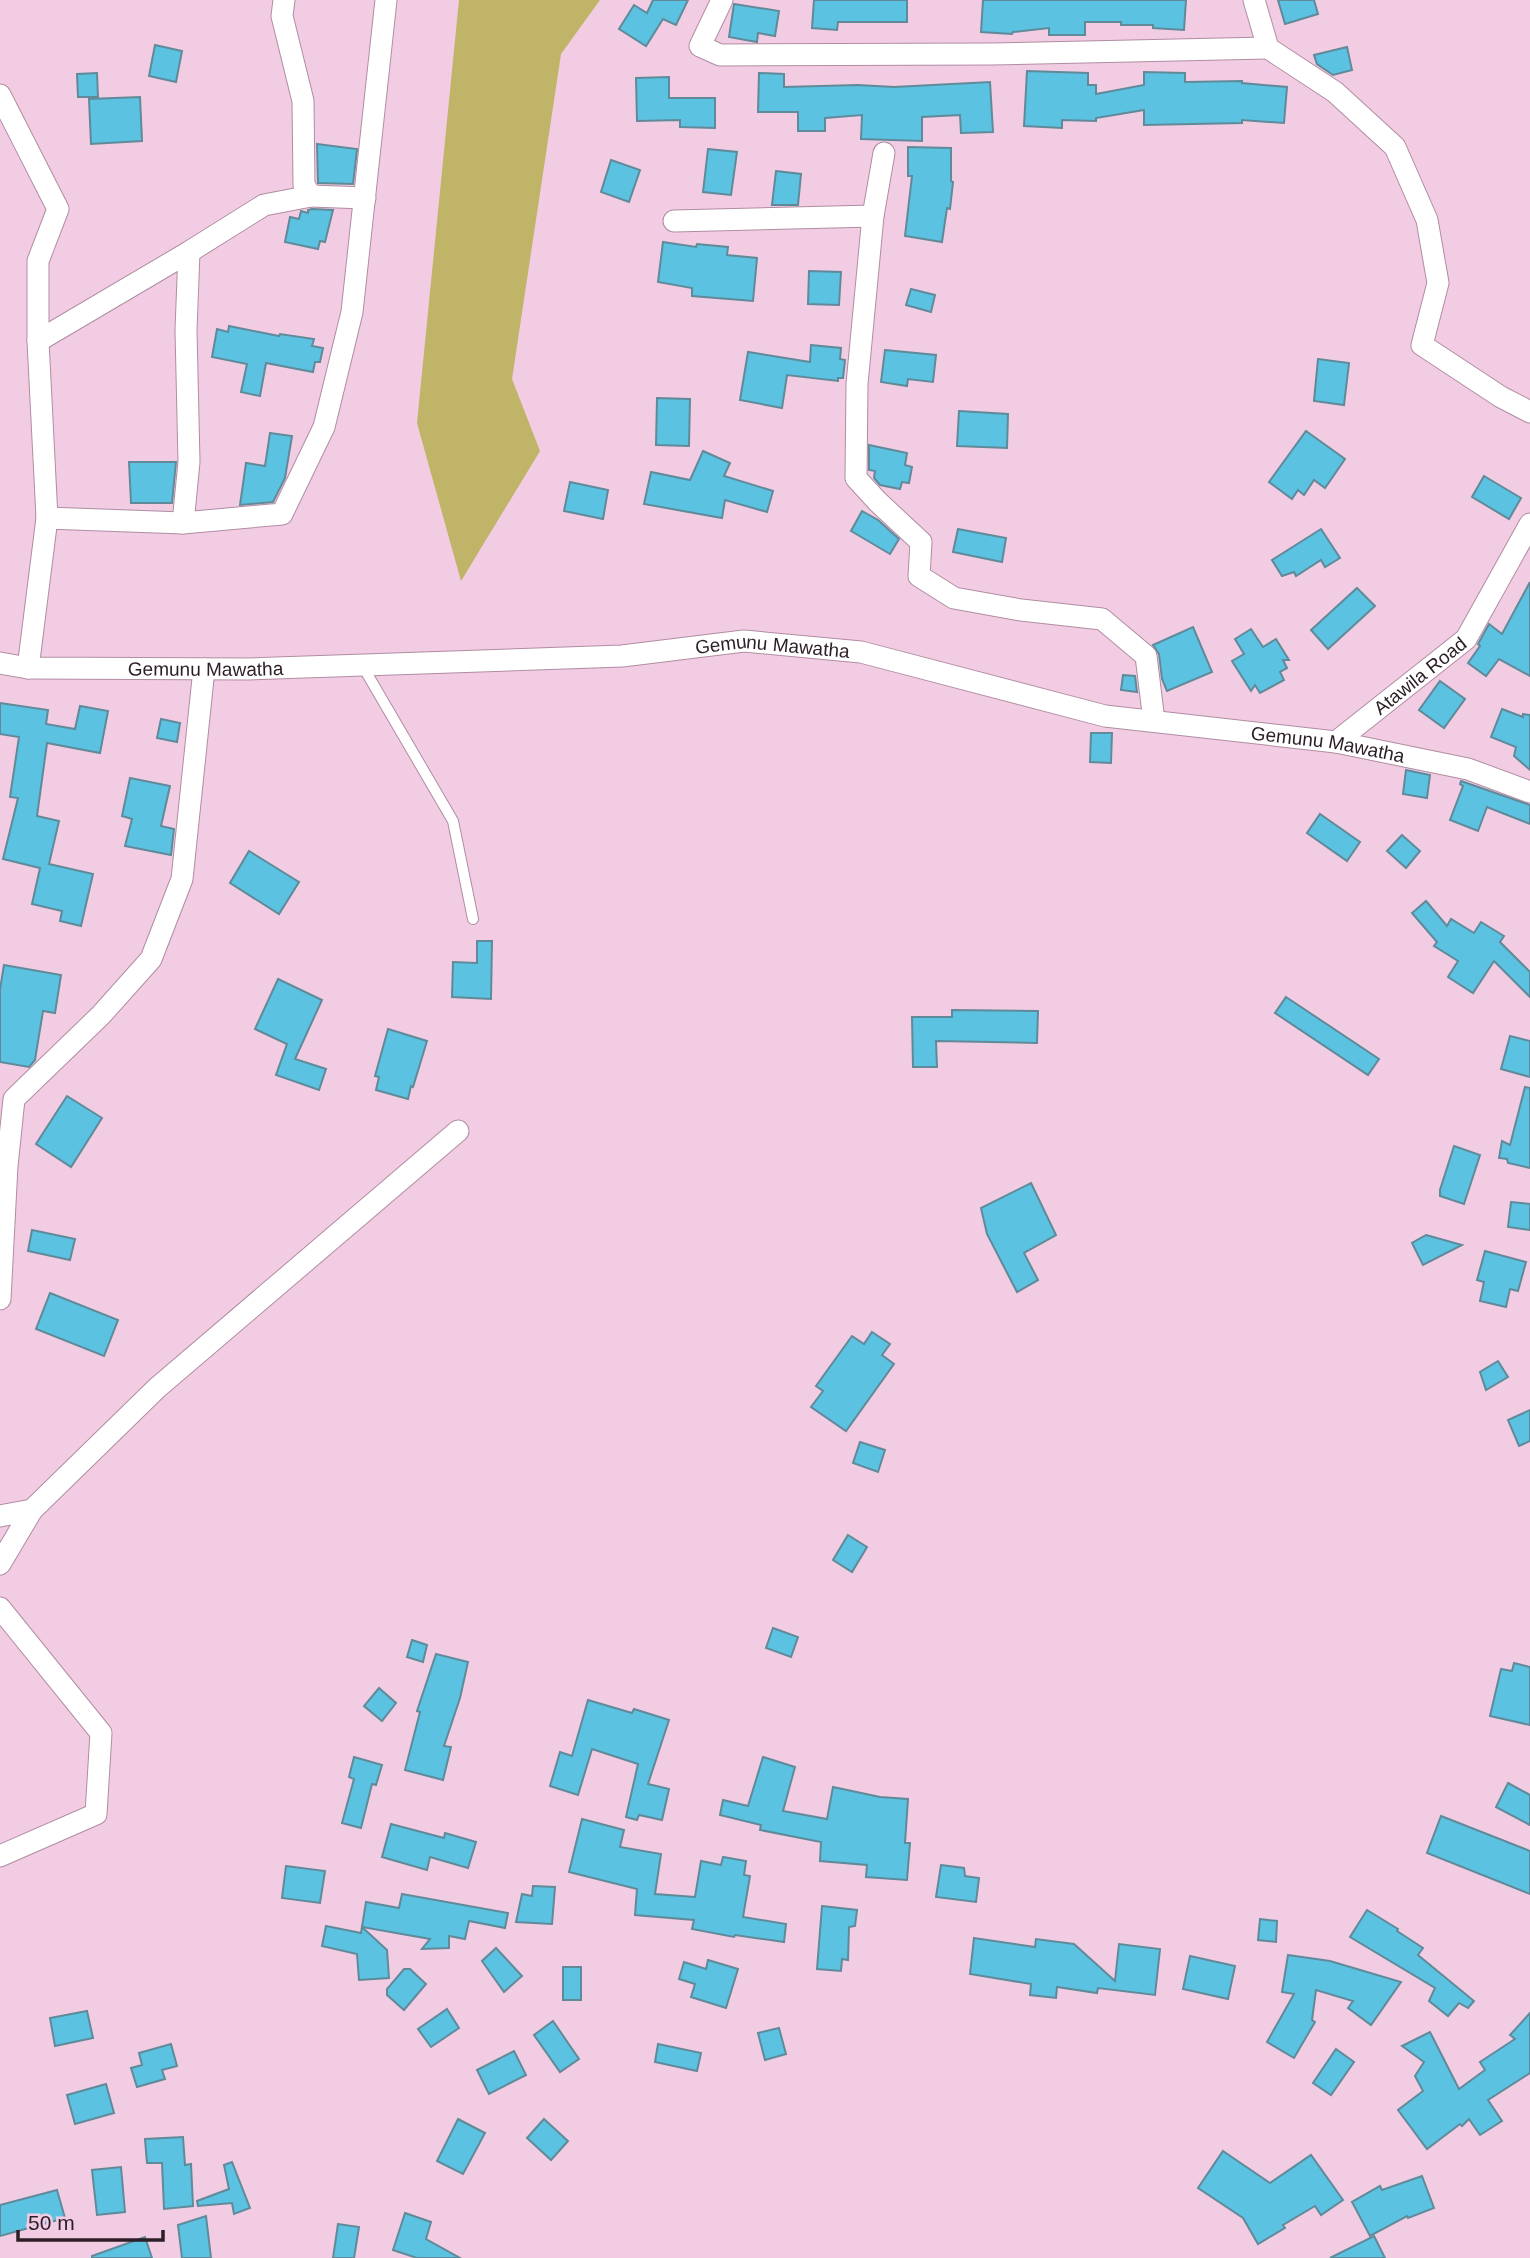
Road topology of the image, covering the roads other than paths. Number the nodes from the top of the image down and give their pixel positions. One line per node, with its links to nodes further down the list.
1 (284, 0): 8 (street)
2 (386, 0): 9 (street)
3 (722, 0): 5 (street)
4 (1254, 0): 5 (street)
5 (1268, 48): 14 (street)
6 (0, 95): 13 (street)
7 (884, 153): 10 (street)
8 (312, 196): 9 (street); 12 (street)
9 (365, 198): 16 (street)
10 (873, 216): 11 (street); 22 (street)
11 (674, 221)
12 (189, 252): 13 (street); 16 (street)
13 (38, 341): 15 (street)
14 (1530, 412)
15 (47, 518): 16 (street); 20 (street)
16 (183, 523)
17 (1530, 524): 23 (street, Atawila Road)
18 (0, 663): 20 (street, Gemunu Mawatha)
19 (362, 665): 21 (street, Gemunu Mawatha); 22 (street, Gemunu Mawatha); 25 (lane)
20 (27, 668): 21 (street, Gemunu Mawatha)
21 (204, 669): 27 (street)
22 (1154, 721): 23 (street, Gemunu Mawatha)
23 (1336, 742): 24 (street, Gemunu Mawatha)
24 (1530, 792)
25 (473, 919)
26 (458, 1131): 28 (street)
27 (0, 1299)
28 (32, 1510): 29 (street); 30 (street)
29 (0, 1516)
30 (0, 1564)
31 (0, 1608): 32 (street)
32 (0, 1856)

